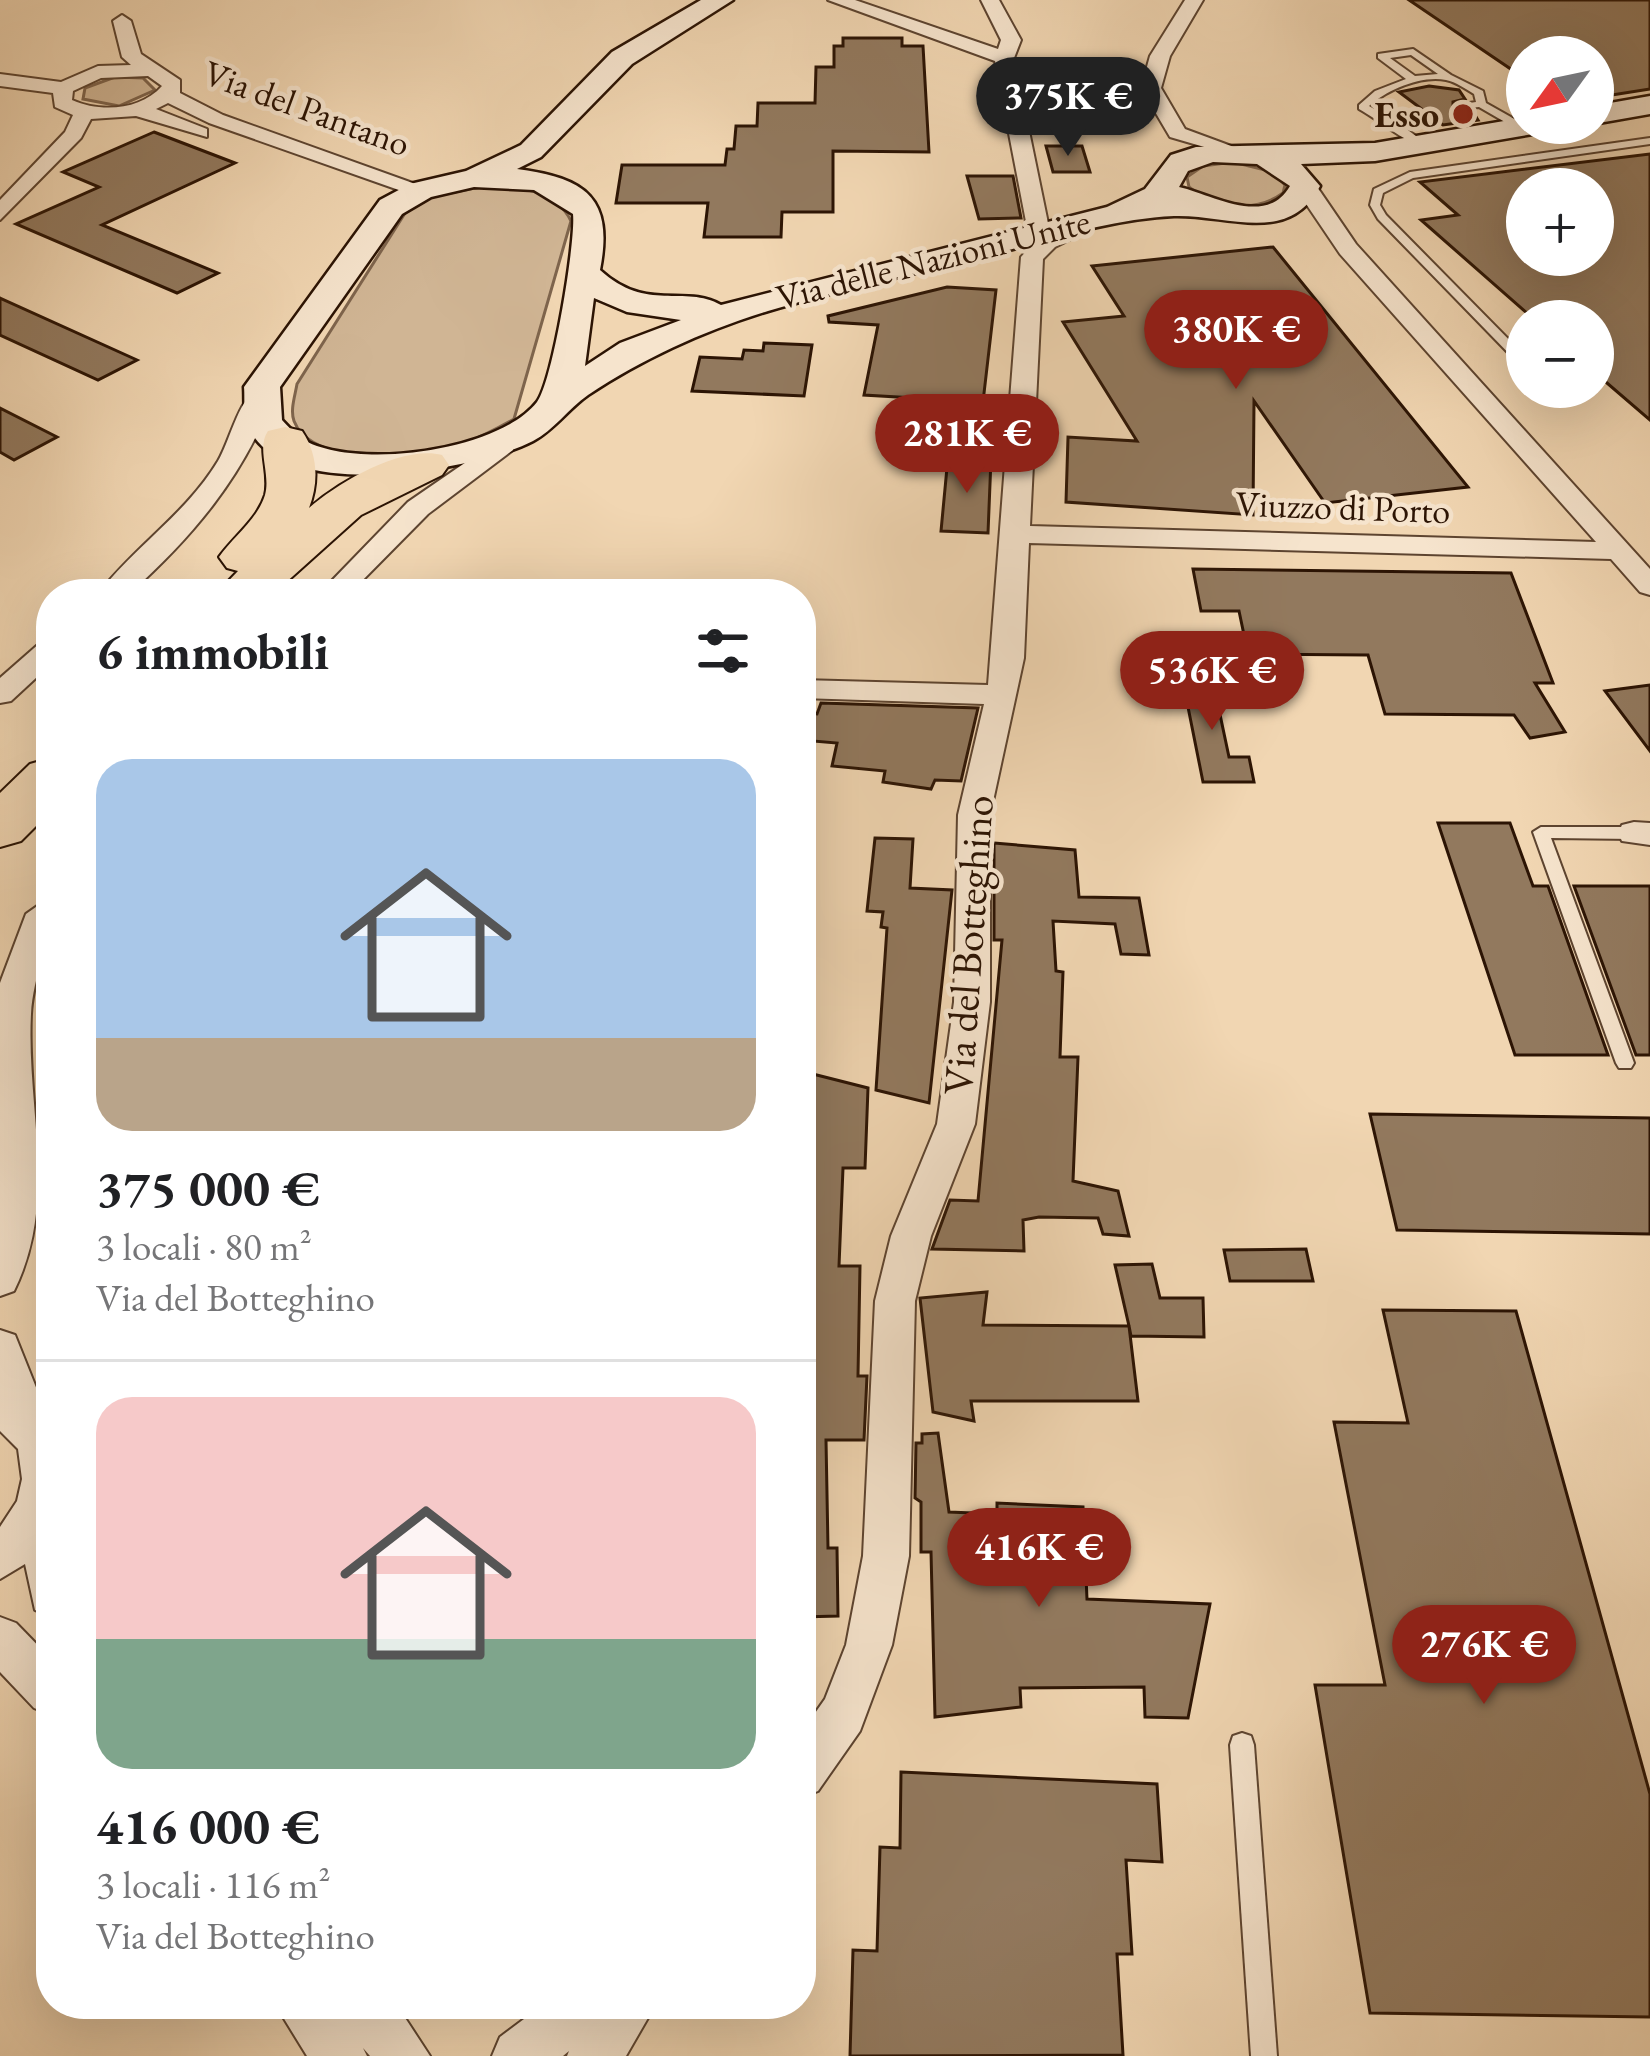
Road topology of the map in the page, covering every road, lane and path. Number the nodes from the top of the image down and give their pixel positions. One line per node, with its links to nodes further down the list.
1 (130, 0): 7 (street)
2 (720, 0): 31 (main road)
3 (750, 0): 35 (main road)
4 (837, 0): 8 (street)
5 (990, 0): 8 (street)
6 (1194, 0): 26 (street)
7 (122, 21): 9 (street, Via del Pantano); 10 (street)
8 (1004, 58): 36 (street)
9 (151, 70): 10 (street, Via del Pantano); 15 (street, Via del Pantano)
10 (92, 74): 14 (street, Via del Pantano)
11 (1447, 76): 13 (lane); 13 (lane); 16 (lane)
12 (0, 80): 14 (street)
13 (1415, 82): 22 (lane)
14 (63, 88): 23 (street)
15 (168, 95): 19 (street, Via del Pantano); 34 (street, Via del Pantano)
16 (1481, 104): 18 (lane); 21 (lane)
17 (1650, 105): 20 (main road)
18 (1460, 107)
19 (136, 110): 23 (street, Via del Pantano); 33 (street, Via del Pantano)
20 (1614, 111)
21 (1506, 114)
22 (1389, 121): 25 (lane); 25 (lane)
23 (79, 123): 38 (street)
24 (1506, 126): 25 (main road)
25 (1419, 129): 28 (main road)
26 (1177, 133): 29 (street); 30 (street)
27 (1650, 141): 45 (lane)
28 (1375, 152): 29 (main road); 32 (main road)
29 (1245, 155): 30 (main road); 32 (main road)
30 (1172, 173): 37 (main road); 40 (main road, Via delle Nazioni Unite)
31 (474, 178): 34 (main road); 35 (main road)
32 (1304, 183): 39 (main road); 42 (street)
33 (336, 185)
34 (421, 190): 46 (main road)
35 (567, 192): 43 (main road)
36 (1031, 199): 40 (street); 41 (street)
37 (1207, 209): 39 (main road, Via delle Nazioni Unite); 40 (main road, Via delle Nazioni Unite)
38 (0, 213)
39 (1258, 214): 42 (street)
40 (1109, 216): 41 (main road, Via delle Nazioni Unite); 51 (street, Via del Botteghino)
41 (1039, 232): 44 (main road, Via delle Nazioni Unite)
42 (1348, 248): 52 (street)
43 (582, 271): 44 (main road, Via delle Nazioni Unite); 47 (main road)
44 (755, 304): 47 (main road, Via delle Nazioni Unite)
45 (1506, 344)
46 (260, 397): 48 (main road); 53 (street)
47 (556, 401): 49 (main road)
48 (284, 441): 50 (main road); 54 (highway)
49 (504, 444): 50 (main road); 56 (street)
50 (425, 465): 55 (highway)
51 (1019, 534): 52 (street, Viuzzo di Porto); 63 (street, Via del Botteghino)
52 (1617, 551): 57 (street)
53 (128, 579)
54 (220, 579)
55 (259, 579)
56 (348, 579)
57 (1650, 586)
58 (36, 653): 59 (street)
59 (0, 662)
60 (36, 662): 62 (street)
61 (816, 689): 63 (street)
62 (0, 694)
63 (1001, 695): 83 (street, Via del Botteghino)
64 (36, 755): 65 (highway)
65 (0, 789)
66 (36, 792): 67 (highway)
67 (0, 827)
68 (1642, 834): 73 (lane)
69 (36, 916): 71 (street)
70 (36, 926): 72 (street)
71 (0, 940)
72 (2, 1045): 74 (street)
73 (1625, 1063)
74 (0, 1279)
75 (0, 1348): 76 (street)
76 (11, 1415): 77 (street)
77 (36, 1446)
78 (36, 1508): 79 (street)
79 (0, 1558)
80 (0, 1639): 81 (street)
81 (36, 1676)
82 (1242, 1745): 92 (lane)
83 (816, 1753)
84 (312, 2019): 88 (street)
85 (375, 2019): 89 (street)
86 (568, 2019): 90 (street)
87 (620, 2019): 91 (street)
88 (340, 2056)
89 (403, 2056)
90 (519, 2056)
91 (594, 2056)
92 (1264, 2056)

